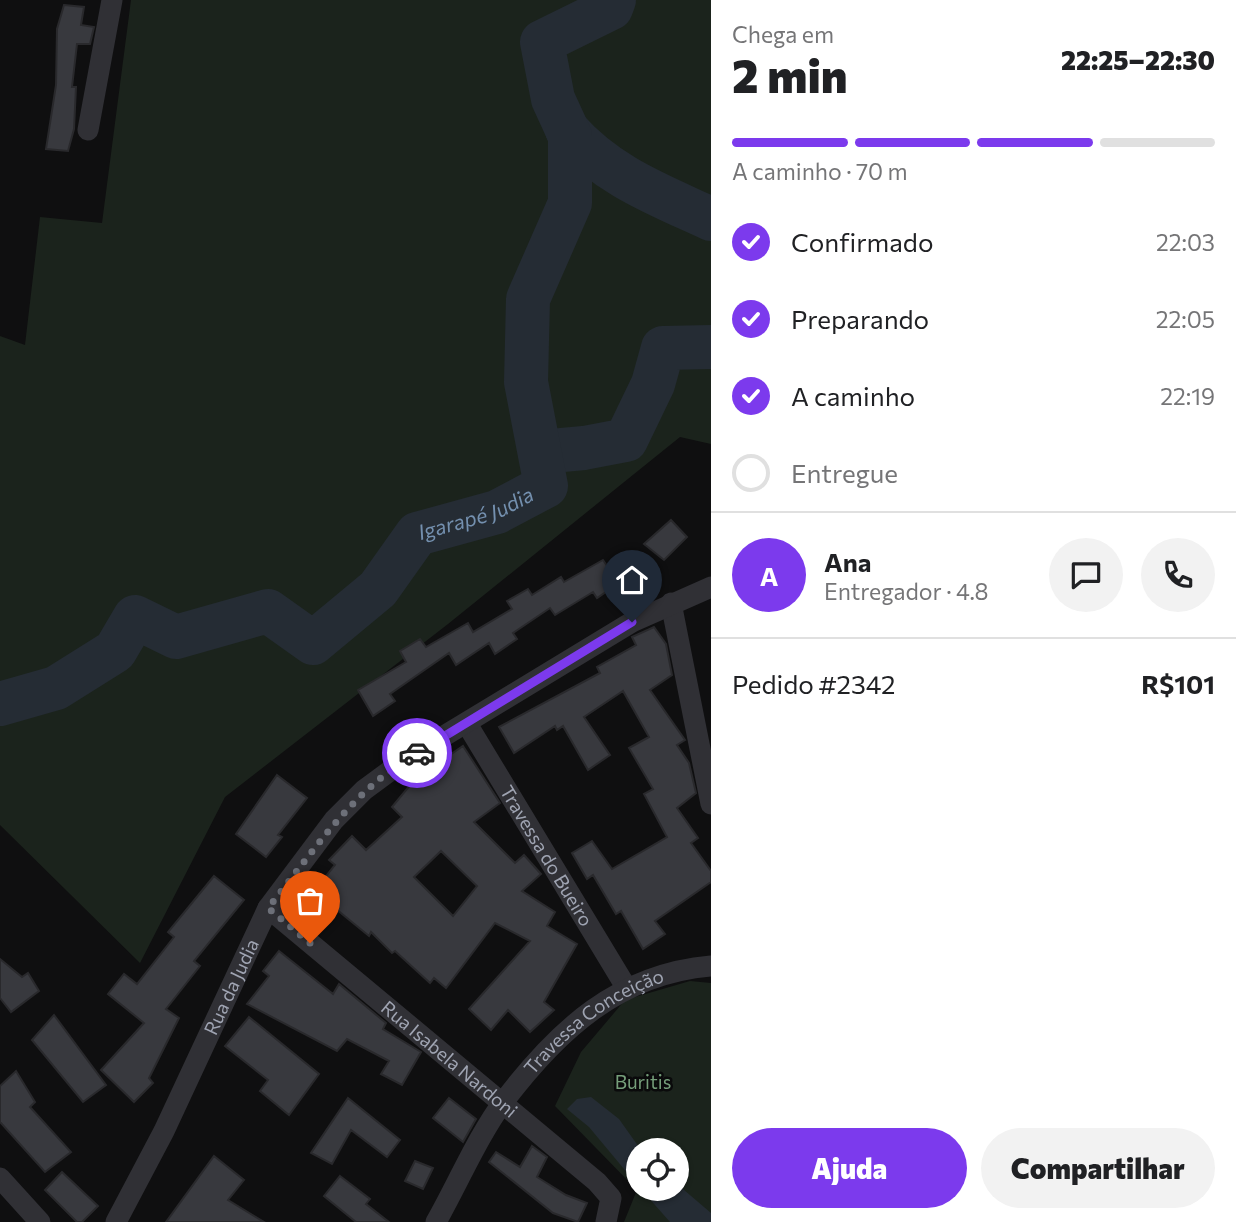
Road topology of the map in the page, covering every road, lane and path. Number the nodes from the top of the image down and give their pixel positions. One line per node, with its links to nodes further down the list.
1 (112, 0): 2 (street)
2 (88, 130)
3 (711, 587): 4 (street, Rua da Judia)
4 (671, 603): 5 (street, Rua da Judia); 6 (street)
5 (467, 724): 7 (street, Rua da Judia); 9 (street, Travessa do Bueiro)
6 (711, 804)
7 (268, 908): 10 (street, Rua Isabela Nardoni); 13 (street, Rua da Judia)
8 (711, 966): 9 (street, Travessa Conceição)
9 (626, 987): 10 (street, Travessa Conceição)
10 (503, 1102): 14 (street, Travessa Conceição); 15 (street, Rua Isabela Nardoni)
11 (0, 1178): 12 (street)
12 (40, 1222)
13 (116, 1222)
14 (436, 1222)
15 (606, 1222)

